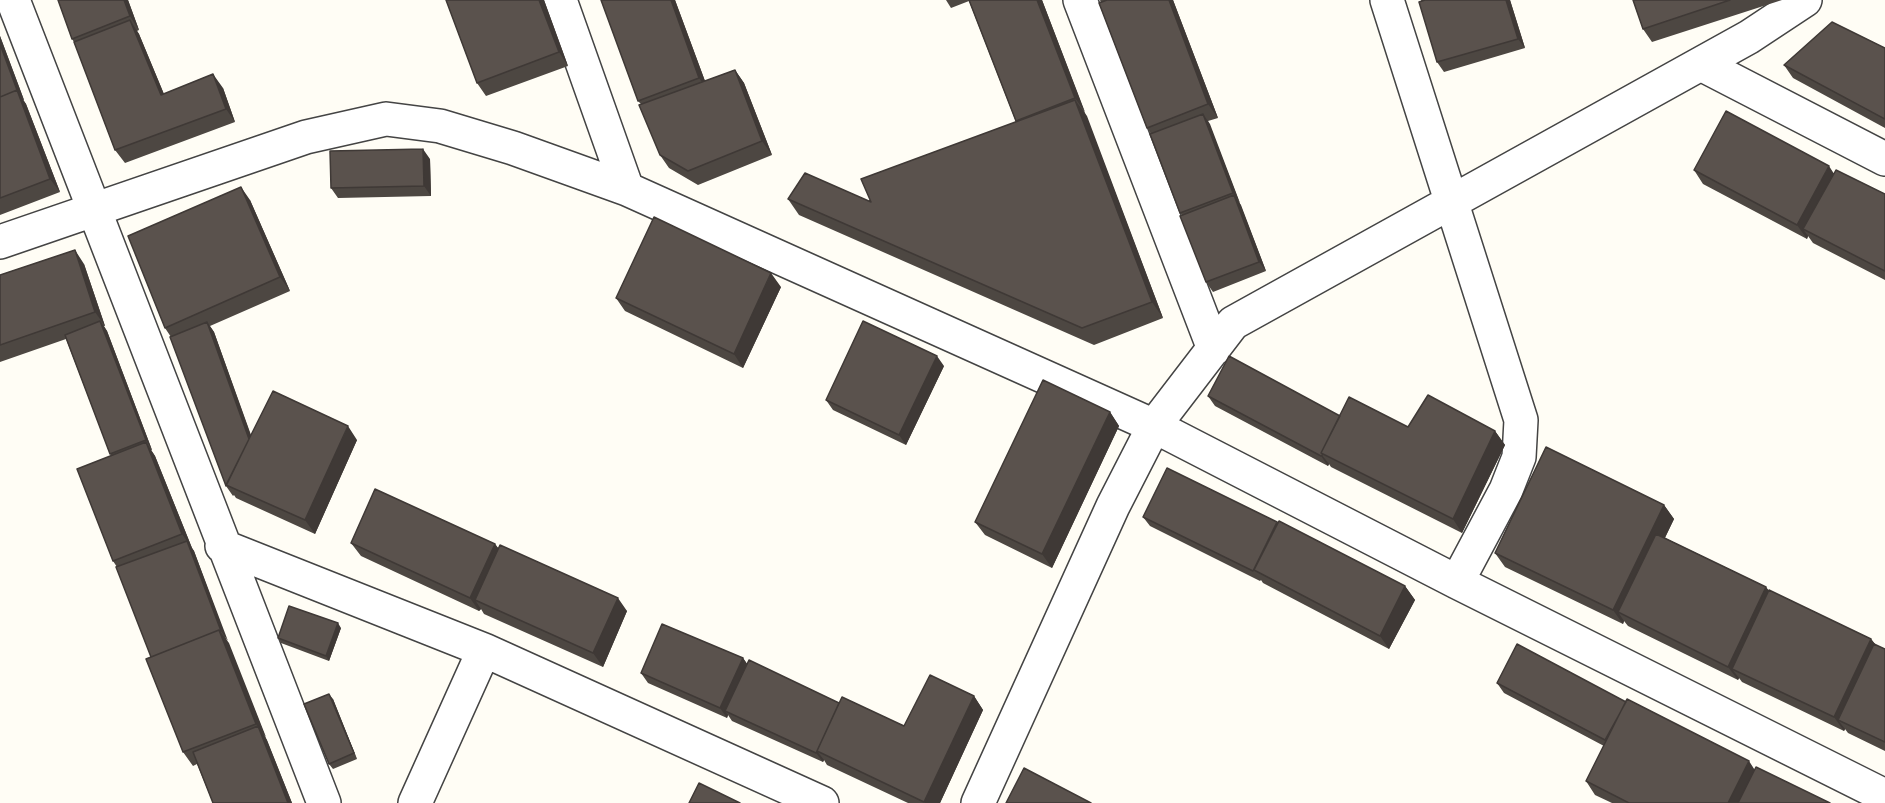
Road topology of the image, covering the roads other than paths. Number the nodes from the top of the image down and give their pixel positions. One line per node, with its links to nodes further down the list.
1 (13, 0): 10 (street)
2 (560, 0): 8 (street)
3 (1080, 0): 12 (street)
4 (1387, 0): 9 (street)
5 (1805, 0): 6 (street)
6 (1701, 64): 7 (street); 9 (street)
7 (1885, 159)
8 (627, 189): 10 (street); 13 (street)
9 (1452, 202): 12 (street); 15 (street)
10 (94, 210): 11 (street); 14 (street)
11 (0, 242)
12 (1214, 349): 13 (street)
13 (1154, 426): 15 (street); 21 (street)
14 (222, 546): 16 (street); 18 (street)
15 (1457, 582): 17 (street)
16 (484, 650): 19 (street); 20 (street)
17 (1885, 796)
18 (324, 803)
19 (415, 803)
20 (822, 803)
21 (978, 803)

